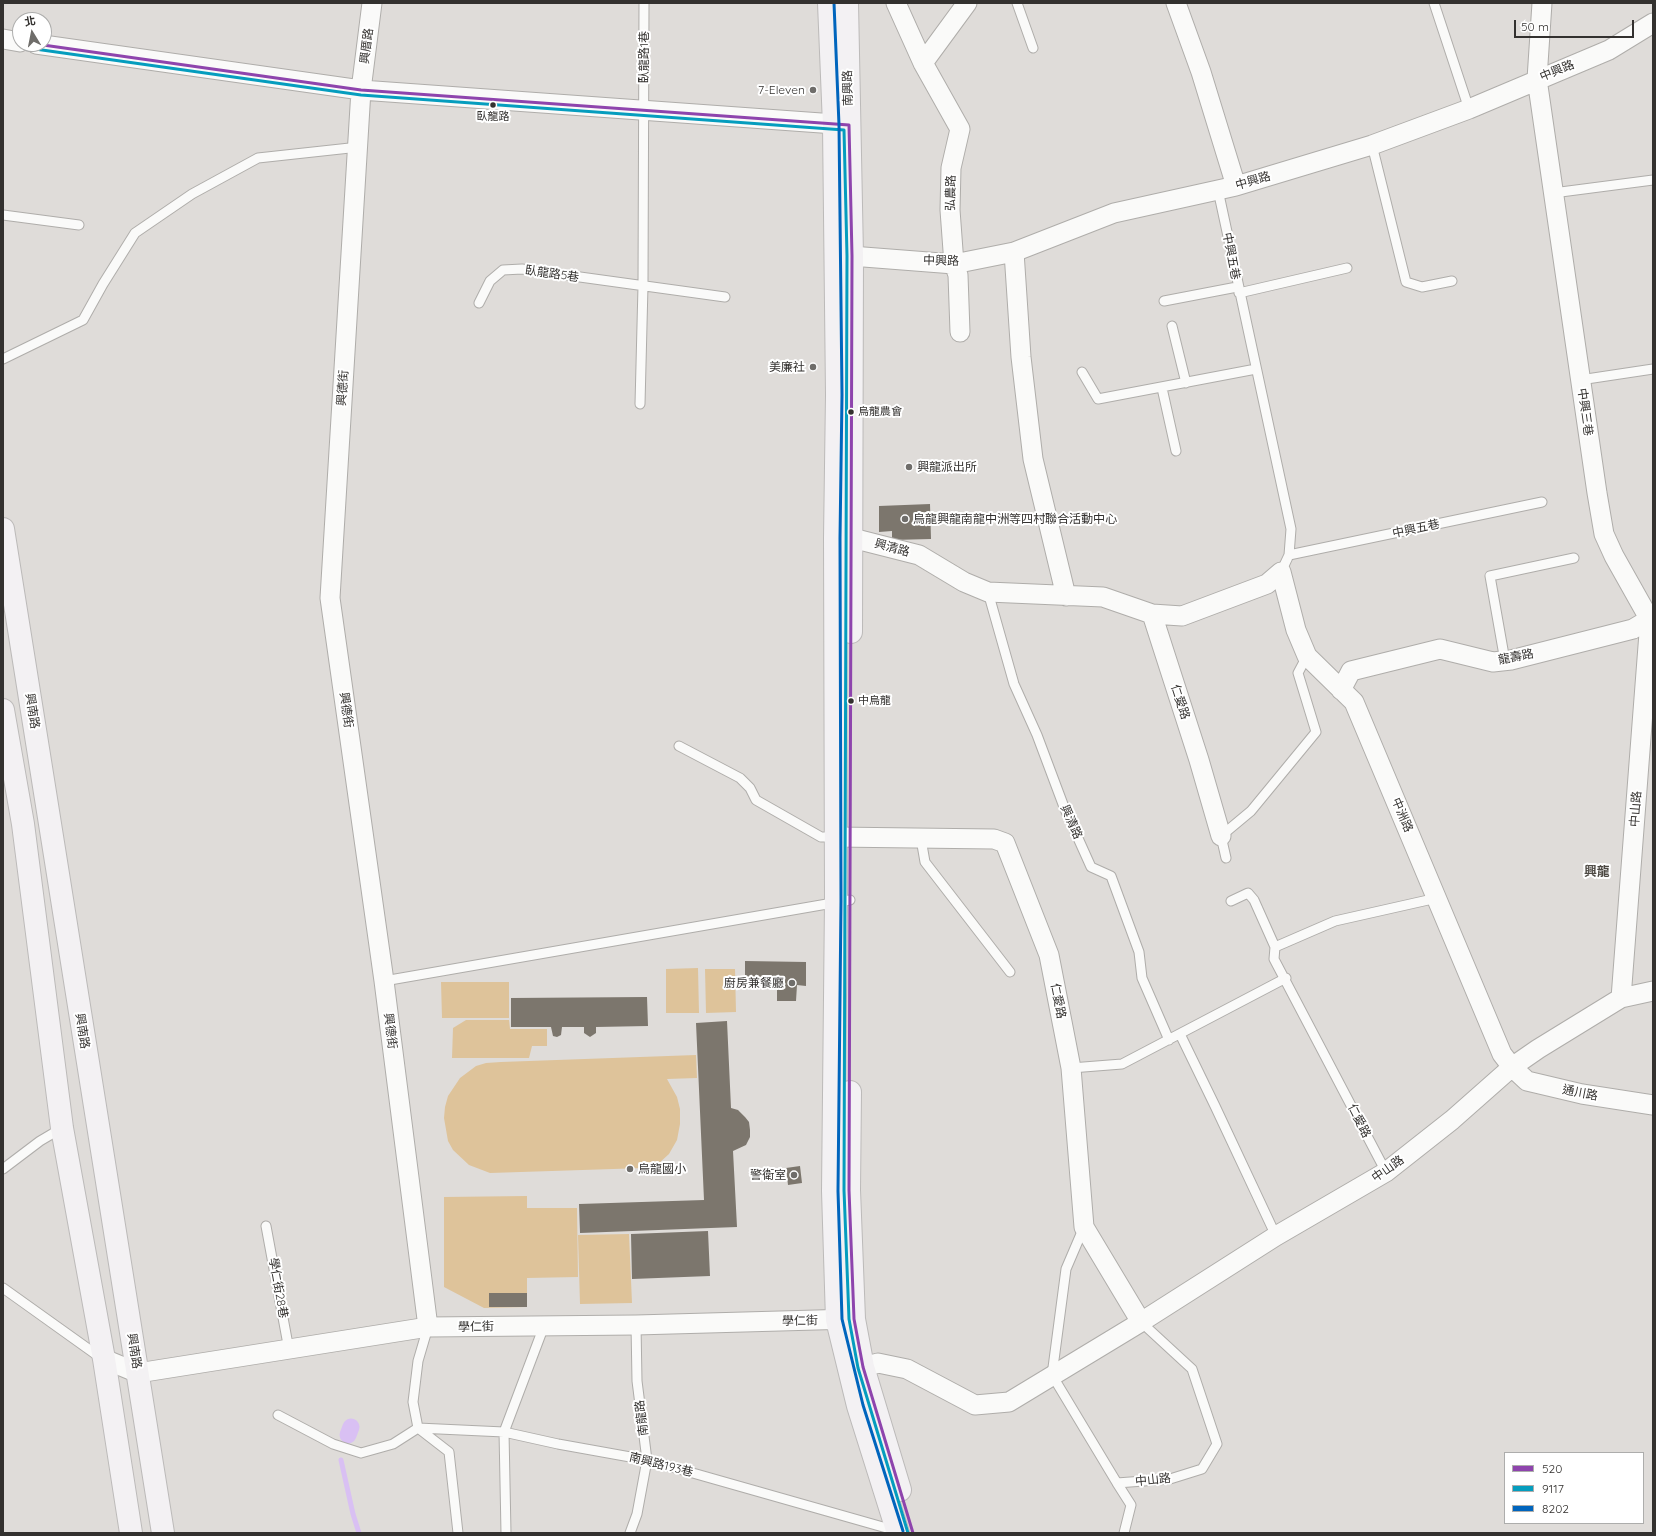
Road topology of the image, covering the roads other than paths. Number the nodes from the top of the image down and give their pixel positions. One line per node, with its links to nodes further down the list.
1 (372, 3): 16 (street, 興厝路)
2 (644, 3): 18 (lane, 臥龍路1巷)
3 (829, 3): 19 (main road, 南興路)
4 (846, 3): 19 (main road, 南興路)
5 (896, 3): 14 (street, 弘農路)
6 (967, 3): 14 (street)
7 (1017, 3): 13 (lane)
8 (1176, 3): 23 (street)
9 (1434, 3): 17 (lane)
10 (1542, 3): 15 (street, 中興三巷)
11 (1653, 23): 15 (street, 中興路)
12 (52, 46): 16 (street)
13 (1033, 48)
14 (923, 63): 29 (street, 弘農路)
15 (1537, 79): 17 (street, 中興路); 24 (street, 中興三巷)
16 (361, 90): 18 (street); 21 (street, 興德街)
17 (1469, 109): 20 (street, 中興路)
18 (644, 110): 19 (street); 32 (lane)
19 (842, 125): 28 (main road, 南興路)
20 (1372, 145): 23 (street, 中興路); 31 (lane)
21 (359, 147): 39 (lane); 73 (street, 興德街)
22 (1653, 180): 24 (lane)
23 (1227, 188): 27 (street, 中興路); 33 (lane, 中興五巷)
24 (1552, 193): 43 (street, 中興三巷)
25 (3, 215): 26 (lane)
26 (79, 225)
27 (1014, 252): 29 (street, 中興路); 55 (street)
28 (843, 255): 29 (street, 中興路); 50 (main road, 南興路)
29 (954, 264): 38 (street, 弘農路)
30 (1347, 268): 33 (lane)
31 (1452, 281)
32 (643, 286): 34 (lane, 臥龍路5巷); 36 (lane, 臥龍路5巷); 46 (lane)
33 (1238, 290): 35 (lane); 40 (lane, 中興五巷)
34 (725, 297)
35 (1164, 301)
36 (479, 303)
37 (1172, 326): 44 (lane)
38 (960, 332)
39 (3, 359)
40 (1256, 369): 44 (lane); 51 (lane, 中興五巷)
41 (1653, 369): 43 (lane)
42 (1082, 372): 45 (lane)
43 (1580, 380): 57 (street, 中興三巷)
44 (1186, 383): 45 (lane)
45 (1162, 388): 47 (lane)
46 (640, 404)
47 (1176, 451)
48 (1542, 502): 51 (lane, 中興五巷)
49 (3, 528): 96 (main road, 興南路)
50 (844, 538): 54 (street, 興清路); 64 (main road, 南興路)
51 (1289, 555): 53 (lane, 中興五巷)
52 (1574, 558): 59 (lane)
53 (1281, 572): 56 (street, 興清路); 58 (street, 中洲路)
54 (988, 592): 55 (street, 興清路); 77 (lane, 興清路)
55 (1066, 596): 56 (street, 興清路)
56 (1152, 614): 63 (street, 仁愛路)
57 (1652, 618): 59 (street, 龍壽路); 75 (street, 中山路)
58 (1307, 656): 60 (street, 中洲路); 63 (lane)
59 (1504, 661): 60 (street, 龍壽路)
60 (1341, 690): 67 (street, 中洲路)
61 (3, 710): 81 (main road)
62 (679, 746): 64 (lane)
63 (1220, 836): 66 (lane)
64 (842, 837): 65 (street, 仁愛路); 68 (main road, 南興路)
65 (921, 839): 71 (lane); 79 (street, 仁愛路)
66 (1226, 858)
67 (1437, 898): 70 (lane); 78 (street, 中洲路)
68 (843, 901): 73 (lane); 88 (main road, 南興路)
69 (1231, 901): 70 (lane, 仁愛路)
70 (1275, 947): 72 (lane, 仁愛路)
71 (1010, 972)
72 (1286, 978): 76 (lane); 83 (lane, 仁愛路)
73 (384, 981): 92 (street, 興德街)
74 (1653, 991): 75 (street, 中山路)
75 (1621, 998): 78 (street, 中山路)
76 (1180, 1034): 77 (lane); 86 (lane)
77 (1168, 1040): 79 (lane)
78 (1512, 1067): 80 (street, 通川路); 83 (street, 中山路)
79 (1071, 1068): 85 (street, 仁愛路)
80 (1653, 1105)
81 (62, 1128): 82 (lane); 94 (main road)
82 (3, 1169)
83 (1386, 1172): 86 (street, 中山路)
84 (266, 1226): 93 (lane, 學仁街28巷)
85 (1084, 1227): 89 (street, 仁愛路); 97 (lane)
86 (1276, 1236): 89 (street, 中山路)
87 (3, 1288): 94 (lane)
88 (846, 1320): 90 (street, 學仁街); 95 (main road, 南興路)
89 (1141, 1322): 97 (street, 中山路); 102 (lane, 中山路)
90 (636, 1325): 91 (street, 學仁街); 101 (lane, 南龍路)
91 (544, 1326): 92 (street, 學仁街); 100 (lane)
92 (428, 1328): 93 (street, 學仁街); 99 (lane)
93 (289, 1350): 96 (street, 學仁街)
94 (104, 1359): 96 (street); 103 (main road)
95 (856, 1369): 97 (street, 中山路); 108 (main road, 南興路)
96 (138, 1373): 104 (main road, 興南路)
97 (1052, 1375): 102 (lane, 中山路)
98 (278, 1415): 99 (lane)
99 (418, 1428): 100 (lane, 南興路193巷); 105 (lane)
100 (504, 1432): 101 (lane, 南興路193巷); 106 (lane)
101 (647, 1460): 107 (lane, 南龍路); 108 (lane, 南興路193巷)
102 (1117, 1483): 109 (lane, 中山路)
103 (131, 1533)
104 (162, 1533)
105 (458, 1533)
106 (506, 1533)
107 (630, 1533)
108 (903, 1533)
109 (1124, 1533)

